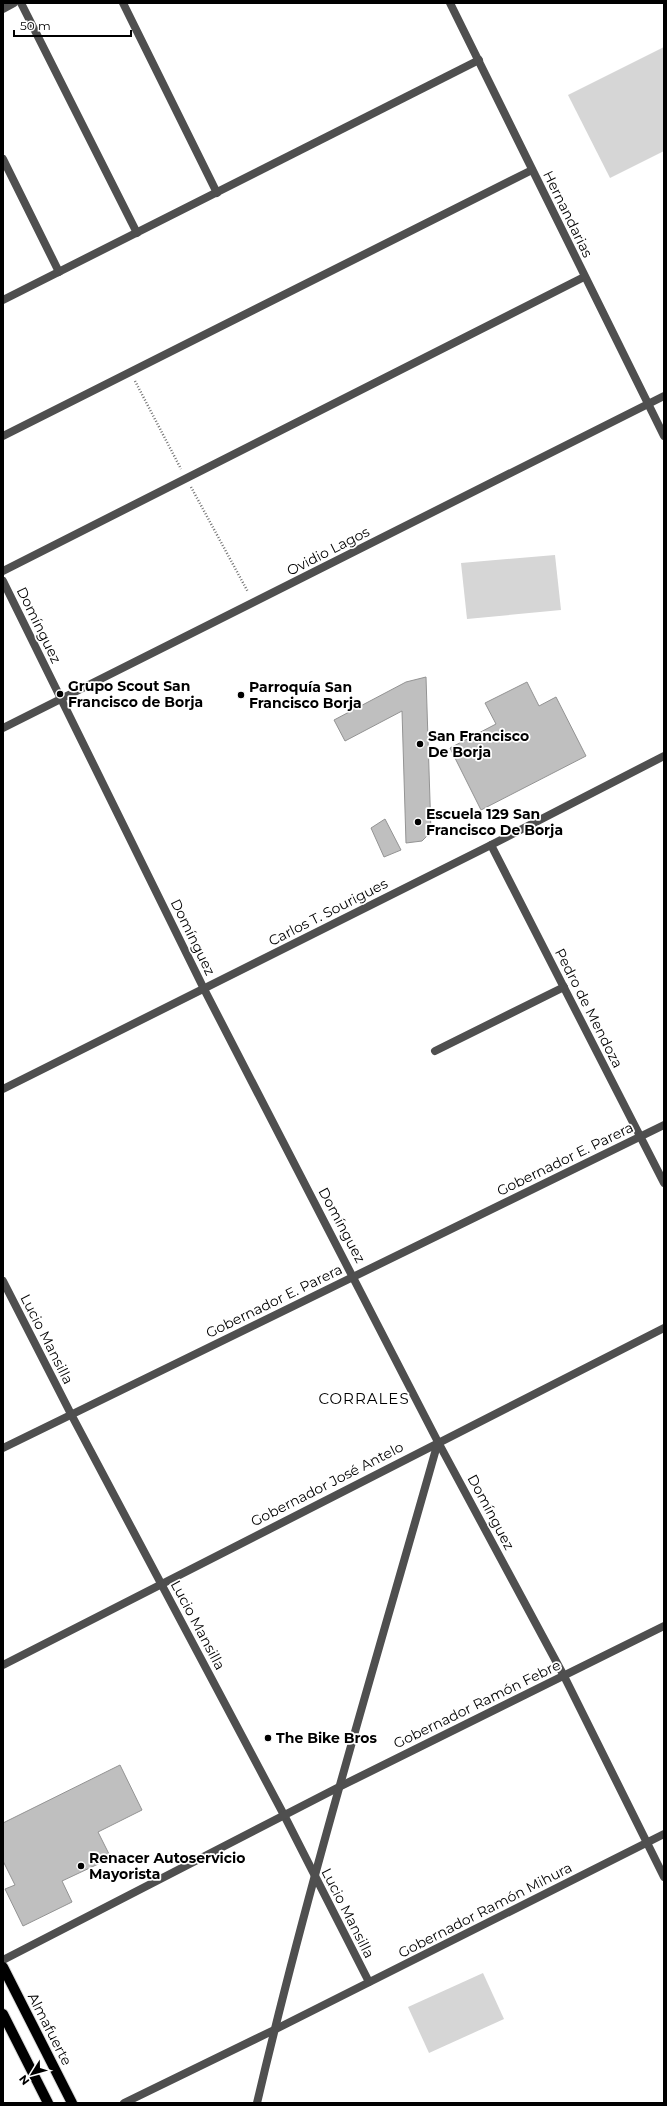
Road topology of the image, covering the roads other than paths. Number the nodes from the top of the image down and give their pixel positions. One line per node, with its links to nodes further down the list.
1 (14, 3): 5 (street)
2 (21, 3): 10 (street)
3 (123, 3): 9 (street)
4 (450, 3): 6 (street, Hernandarias)
5 (3, 9)
6 (479, 60): 8 (street, Hernandarias); 9 (street)
7 (3, 159): 11 (street)
8 (532, 170): 12 (street, Hernandarias); 16 (street)
9 (217, 193): 10 (street)
10 (137, 233): 11 (street)
11 (58, 272): 13 (street)
12 (584, 277): 15 (street, Hernandarias); 18 (street)
13 (3, 300)
14 (664, 396): 15 (street, Ovidio Lagos)
15 (648, 404): 17 (street, Hernandarias); 20 (street, Ovidio Lagos)
16 (3, 436)
17 (664, 436)
18 (3, 571)
19 (3, 581): 20 (street, Domínguez)
20 (61, 699): 21 (street, Ovidio Lagos); 25 (street, Domínguez)
21 (3, 728)
22 (664, 756): 23 (street, Carlos T. Sourigues)
23 (492, 845): 24 (street, Pedro de Mendoza); 25 (street, Carlos T. Sourigues)
24 (564, 987): 26 (street); 29 (street, Pedro de Mendoza)
25 (204, 989): 27 (street, Carlos T. Sourigues); 31 (street, Domínguez)
26 (435, 1051)
27 (3, 1089)
28 (664, 1124): 29 (street, Gobernador E. Parera)
29 (641, 1136): 30 (street, Pedro de Mendoza); 31 (street, Gobernador E. Parera)
30 (664, 1183)
31 (354, 1276): 34 (street, Gobernador E. Parera); 35 (street, Domínguez)
32 (3, 1281): 34 (street, Lucio Mansilla)
33 (664, 1328): 35 (street, Gobernador José Antelo)
34 (72, 1416): 36 (street, Gobernador E. Parera); 37 (street, Lucio Mansilla)
35 (438, 1442): 37 (street, Gobernador José Antelo); 40 (street, Domínguez); 41 (street)
36 (3, 1448)
37 (162, 1584): 39 (street, Gobernador José Antelo); 42 (street, Lucio Mansilla)
38 (664, 1626): 40 (street, Gobernador Ramón Febre)
39 (3, 1665)
40 (564, 1676): 41 (street, Gobernador Ramón Febre); 44 (street, Domínguez)
41 (341, 1786): 42 (street, Gobernador Ramón Febre); 46 (street)
42 (284, 1815): 46 (street, Lucio Mansilla); 47 (street, Gobernador Ramón Febre)
43 (664, 1834): 44 (street, Gobernador Ramón Mihura)
44 (648, 1842): 45 (street, Domínguez); 49 (street, Gobernador Ramón Mihura)
45 (664, 1877)
46 (315, 1879): 49 (street, Lucio Mansilla); 51 (street)
47 (3, 1960)
48 (3, 1967): 53 (main road, Almafuerte)
49 (369, 1982): 51 (street, Gobernador Ramón Mihura)
50 (3, 2014): 52 (main road)
51 (274, 2030): 54 (street, Gobernador Ramón Mihura); 55 (street)
52 (48, 2103)
53 (72, 2103)
54 (124, 2103)
55 (257, 2103)

